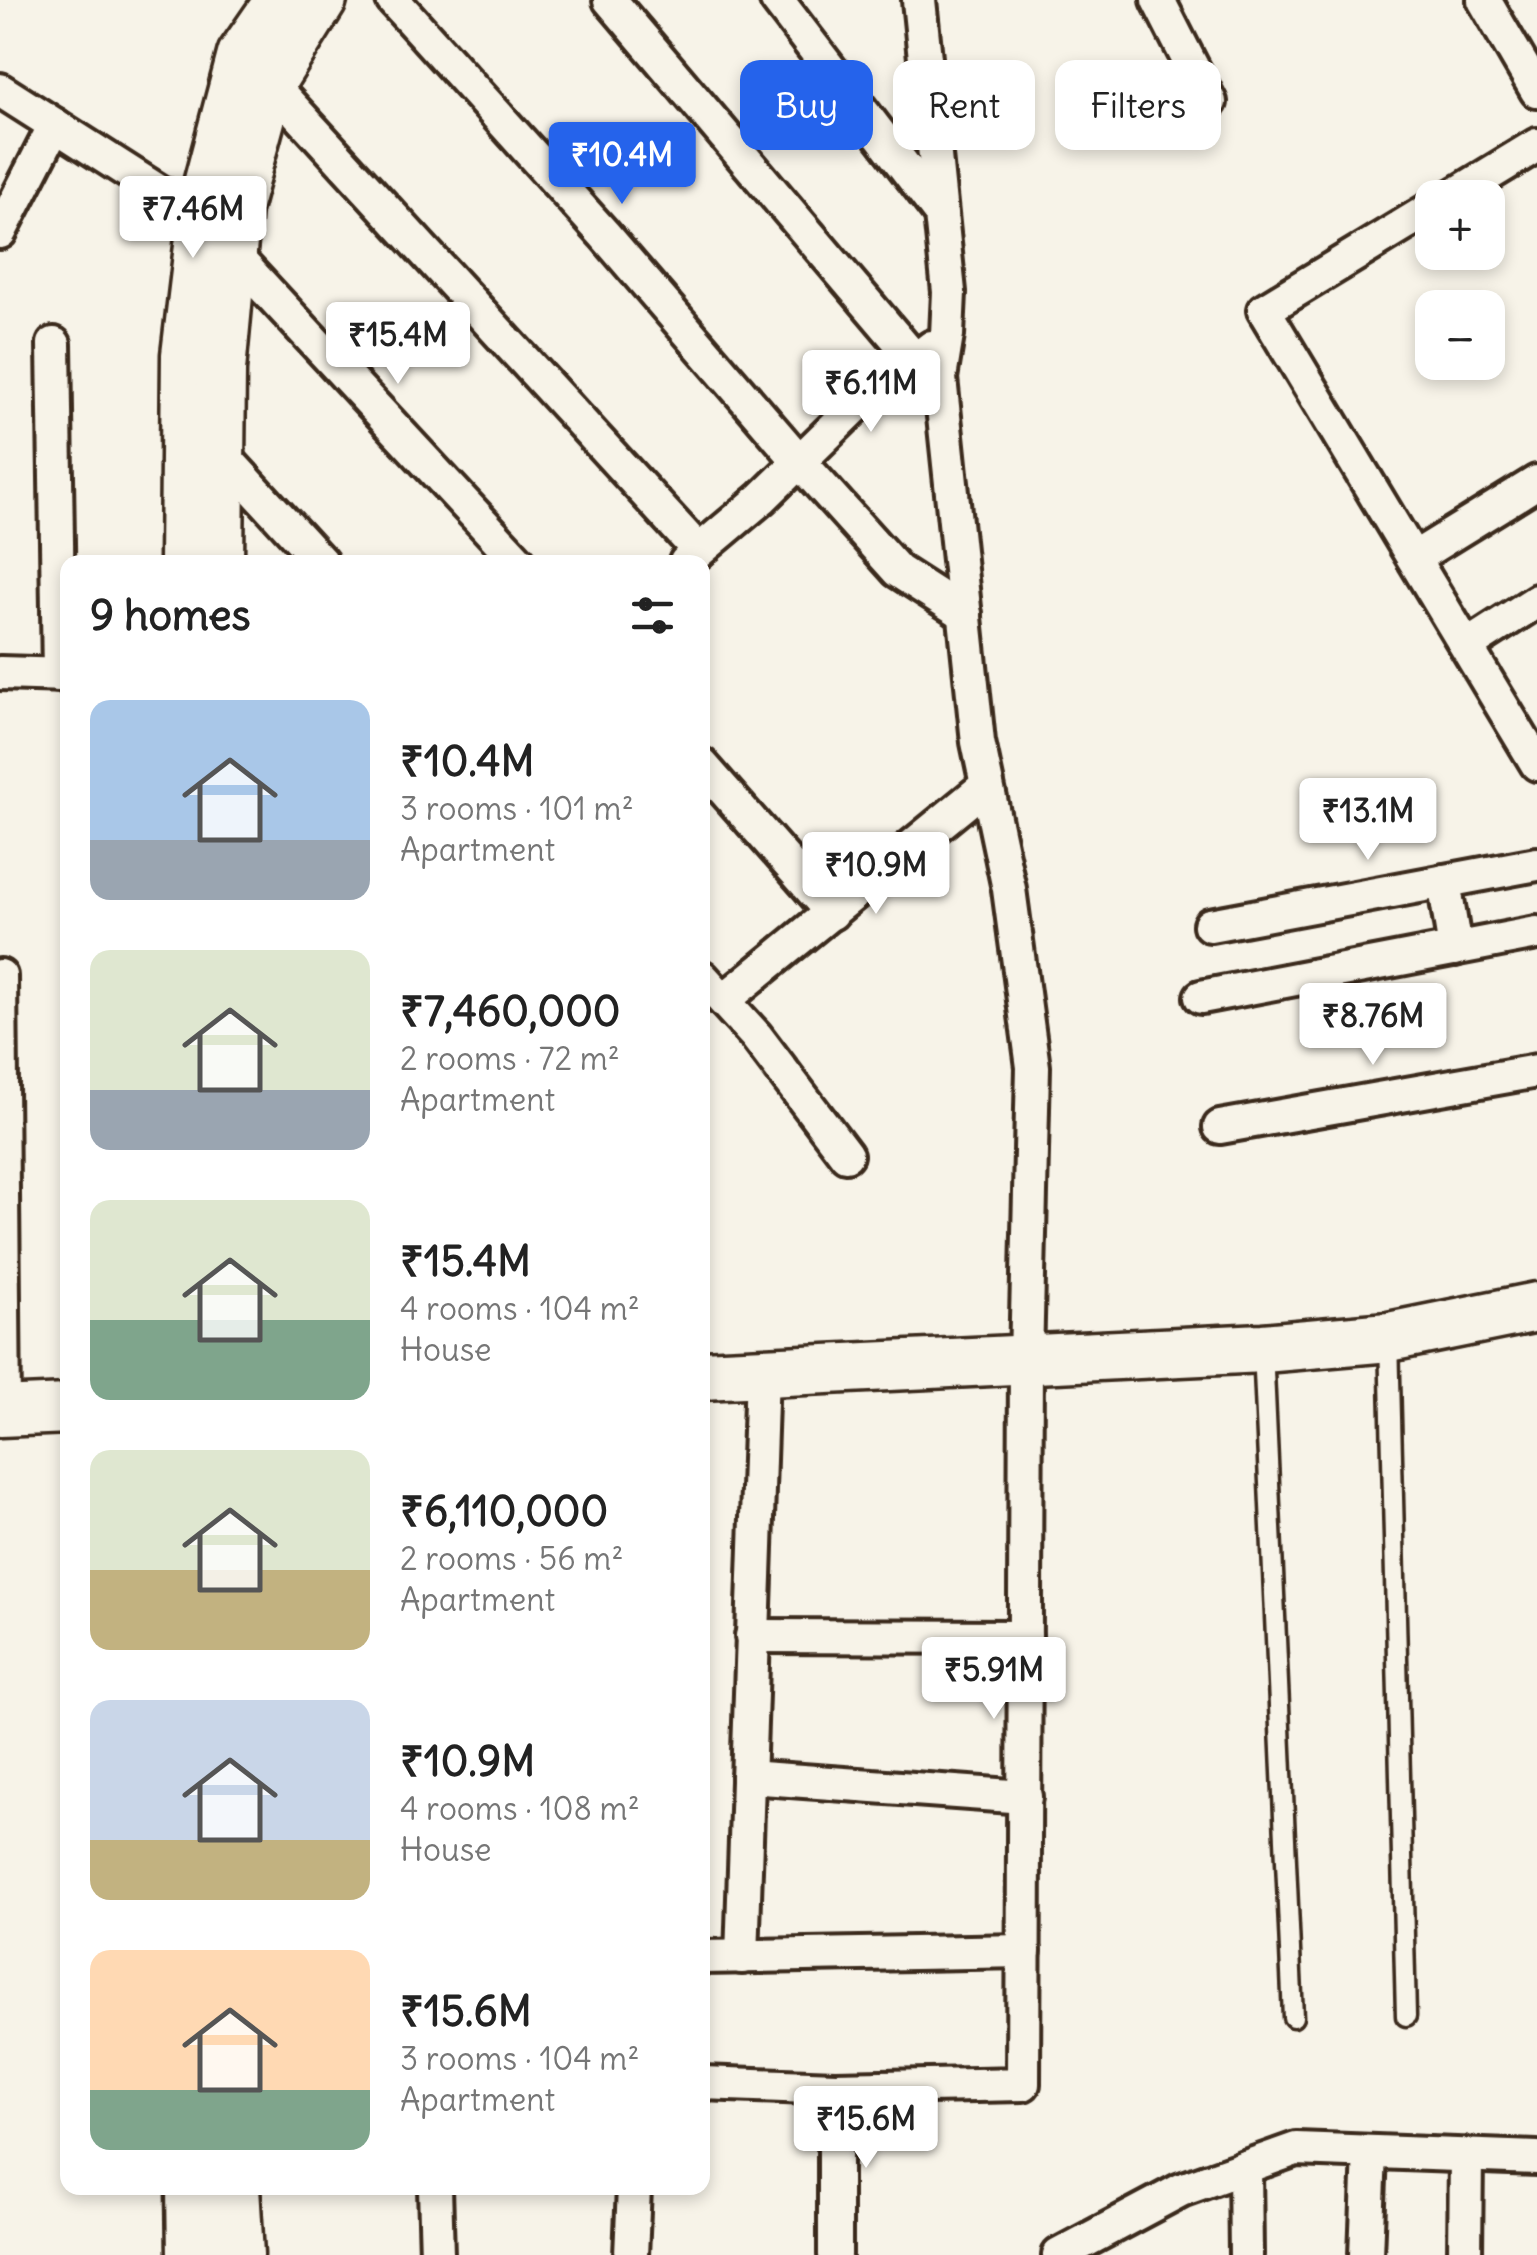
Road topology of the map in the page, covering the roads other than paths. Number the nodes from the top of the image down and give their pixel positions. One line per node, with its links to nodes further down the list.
1 (280, 0): 19 (main road)
2 (322, 0): 10 (main road)
3 (393, 0): 24 (street)
4 (610, 0): 22 (street)
5 (777, 0): 16 (street)
6 (919, 0): 16 (street)
7 (1158, 0): 9 (street)
8 (1484, 0): 12 (street)
9 (1189, 60)
10 (270, 83): 19 (main road); 30 (street)
11 (0, 90): 13 (street)
12 (1537, 92)
13 (55, 125): 18 (street); 19 (street)
14 (1537, 145): 15 (street)
15 (1480, 180)
16 (940, 212): 20 (street)
17 (1415, 218): 32 (street)
18 (0, 232)
19 (217, 236): 23 (main road); 26 (main road); 29 (street)
20 (947, 335): 22 (street); 35 (street)
21 (54, 344): 33 (street)
22 (914, 360): 24 (street)
23 (220, 452): 27 (main road); 28 (street)
24 (799, 461): 31 (street); 35 (street)
25 (1537, 482): 32 (street)
26 (184, 555)
27 (219, 555)
28 (315, 555)
29 (513, 555)
30 (690, 555)
31 (694, 555)
32 (1414, 558): 36 (street)
33 (60, 565)
34 (1537, 600): 36 (street)
35 (965, 614): 41 (street)
36 (1466, 646): 39 (street)
37 (0, 673): 38 (street)
38 (60, 675)
39 (1537, 764)
40 (710, 774): 44 (street)
41 (987, 785): 44 (street); 57 (street)
42 (1537, 864): 43 (street)
43 (1444, 881): 45 (street); 47 (street)
44 (832, 913): 49 (street)
45 (1210, 925)
46 (1537, 932): 47 (street)
47 (1455, 948): 50 (street)
48 (0, 976): 61 (street)
49 (713, 989): 53 (street)
50 (1201, 997)
51 (1537, 1071): 52 (street)
52 (1220, 1126)
53 (846, 1155)
54 (1537, 1307): 55 (main road)
55 (1389, 1337): 56 (main road); 69 (lane)
56 (1263, 1348): 57 (main road); 70 (lane)
57 (1026, 1360): 58 (main road); 63 (street)
58 (762, 1372): 59 (main road); 62 (street)
59 (710, 1375)
60 (60, 1409): 61 (main road)
61 (2, 1412)
62 (752, 1636): 63 (street); 64 (street)
63 (1025, 1636): 65 (street)
64 (748, 1777): 65 (street); 68 (street)
65 (1025, 1796): 66 (street)
66 (1024, 1952): 68 (street); 72 (street)
67 (710, 1957): 68 (street)
68 (742, 1958)
69 (1406, 2016)
70 (1292, 2017)
71 (710, 2083): 72 (street)
72 (835, 2088): 85 (street)
73 (1370, 2152): 74 (street); 76 (street); 88 (street)
74 (1466, 2156): 75 (street); 89 (street)
75 (1537, 2158)
76 (1245, 2168): 86 (street); 87 (street)
77 (191, 2195): 81 (main road)
78 (235, 2195): 82 (main road)
79 (436, 2195): 83 (street)
80 (634, 2195): 84 (street)
81 (192, 2255)
82 (238, 2255)
83 (437, 2255)
84 (631, 2255)
85 (835, 2255)
86 (1059, 2255)
87 (1246, 2255)
88 (1366, 2255)
89 (1465, 2255)

